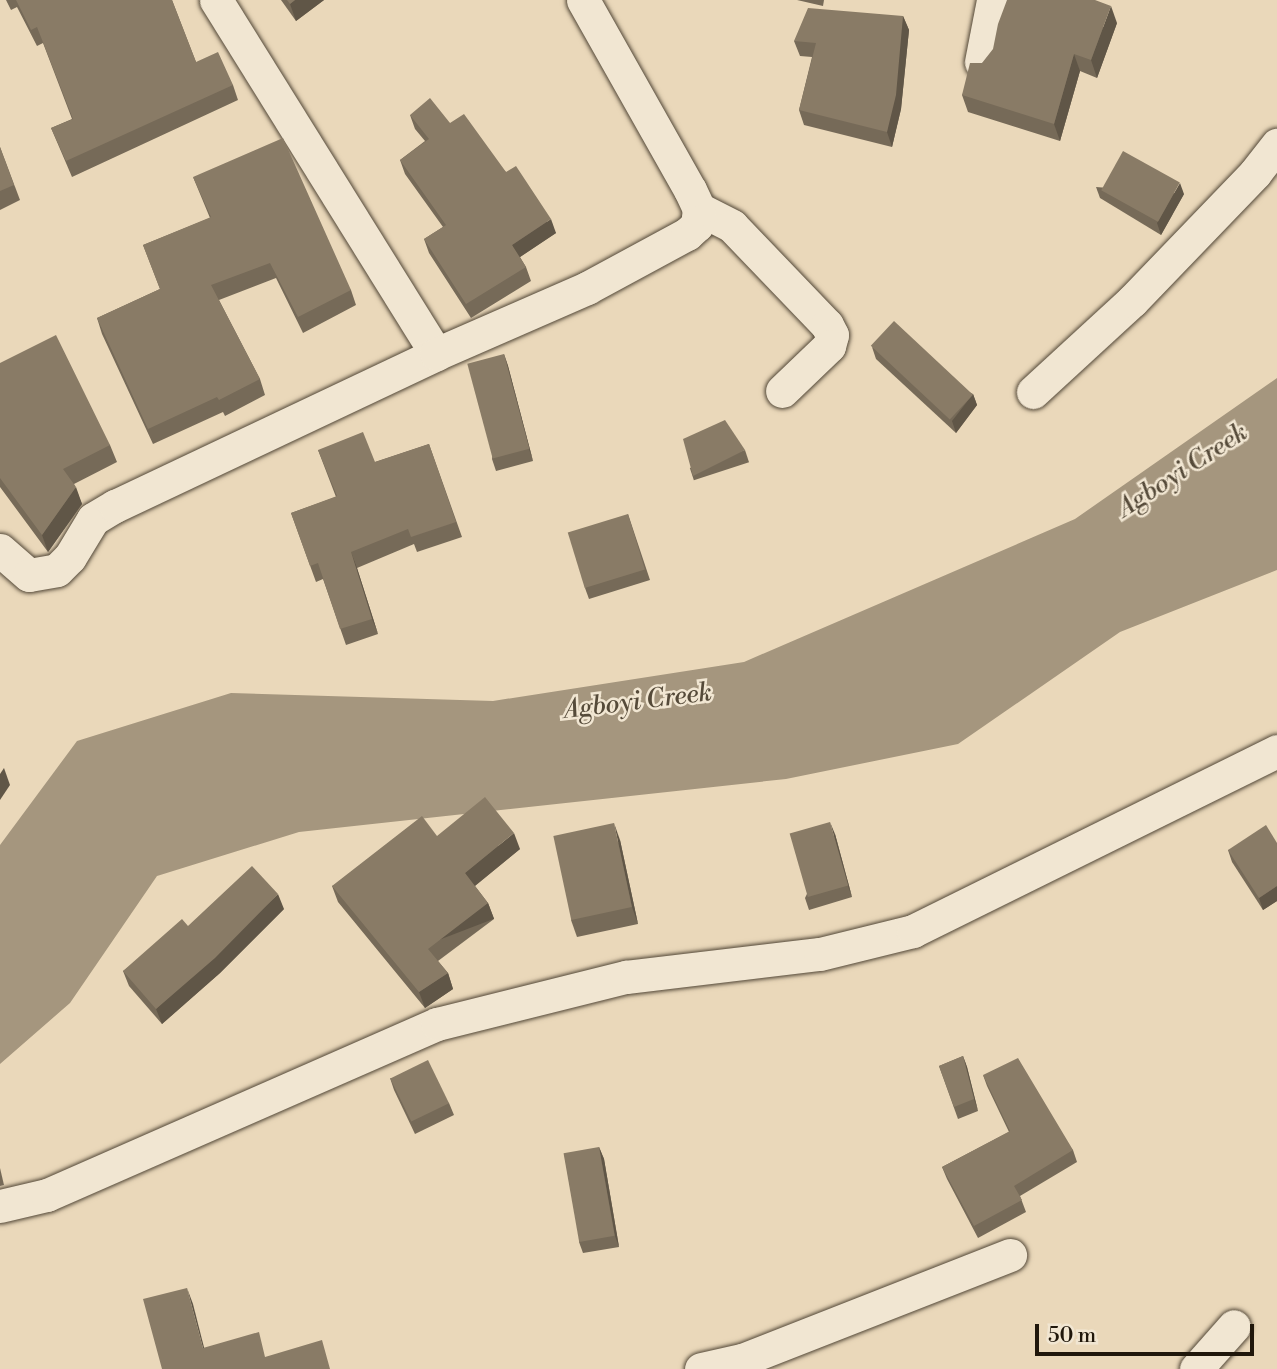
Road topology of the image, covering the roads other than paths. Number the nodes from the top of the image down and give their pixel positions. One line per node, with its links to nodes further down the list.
1 (216, 0): 7 (street)
2 (583, 0): 6 (street)
3 (993, 0): 4 (street)
4 (981, 62)
5 (1277, 145): 9 (street)
6 (699, 209): 7 (street); 8 (street)
7 (436, 354): 10 (street)
8 (782, 391)
9 (1033, 392)
10 (0, 550)
11 (1277, 751): 12 (street)
12 (0, 1206)
13 (1010, 1255): 15 (street)
14 (1234, 1326): 16 (street)
15 (701, 1369)
16 (1196, 1369)

